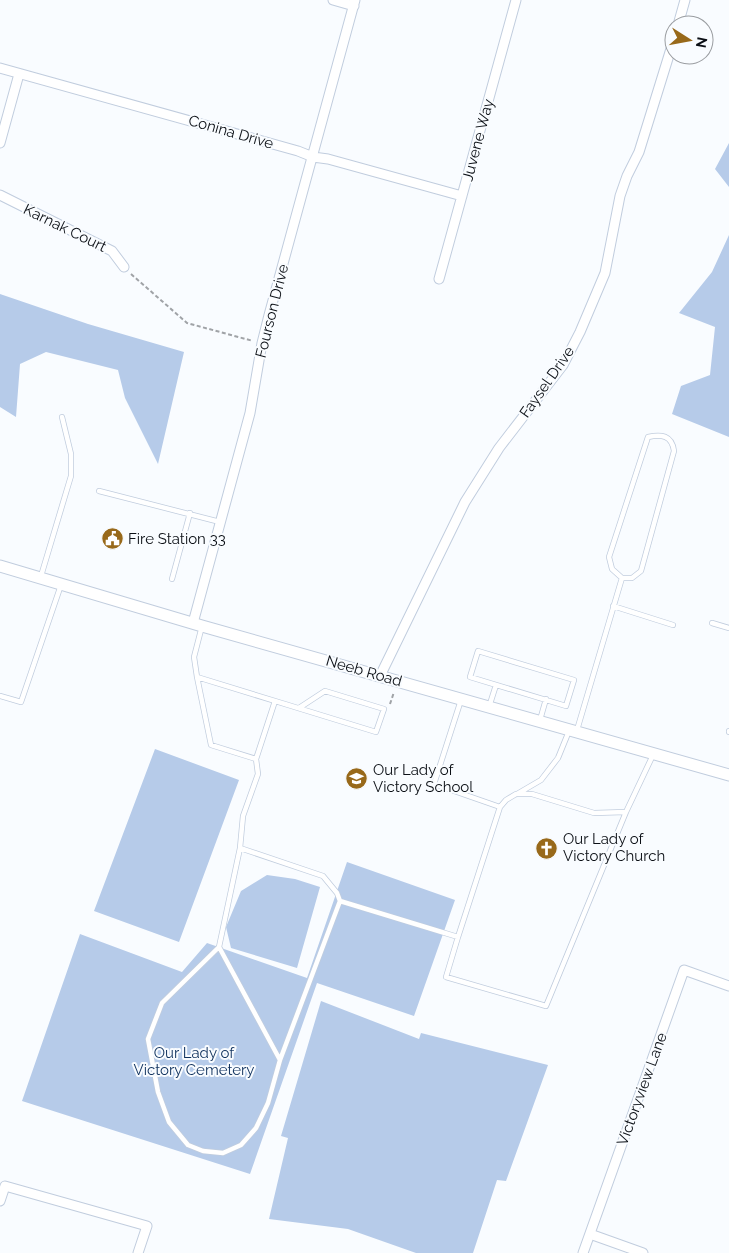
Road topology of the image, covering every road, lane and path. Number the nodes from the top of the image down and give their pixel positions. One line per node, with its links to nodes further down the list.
1 (333, 0): 4 (street)
2 (516, 0): 12 (street, Juvene Way)
3 (685, 0): 5 (street)
4 (354, 3): 10 (street, Fourson Drive)
5 (681, 15)
6 (666, 65): 30 (street, Faysel Drive)
7 (0, 68): 8 (street, Conina Drive)
8 (19, 74): 9 (street); 10 (street, Conina Drive)
9 (0, 143)
10 (313, 157): 12 (street, Conina Drive); 15 (street, Fourson Drive)
11 (0, 195): 13 (street, Karnak Court)
12 (462, 196): 14 (street, Juvene Way)
13 (124, 267): 15 (path)
14 (440, 280)
15 (262, 343): 19 (street, Fourson Drive)
16 (62, 417): 21 (lane)
17 (99, 491): 18 (lane)
18 (190, 513): 19 (lane); 23 (lane)
19 (220, 522): 27 (street, Fourson Drive)
20 (0, 566): 21 (street, Neeb Road)
21 (41, 578): 24 (street, Neeb Road)
22 (622, 578): 22 (lane); 25 (lane)
23 (172, 579)
24 (61, 584): 27 (street, Neeb Road); 34 (lane)
25 (614, 606): 28 (lane); 42 (lane)
26 (712, 623): 29 (lane)
27 (198, 624): 30 (street, Neeb Road); 31 (lane)
28 (673, 625)
29 (729, 628)
30 (380, 676): 35 (street, Neeb Road)
31 (197, 677): 37 (lane); 44 (lane)
32 (496, 685): 36 (lane); 36 (lane); 39 (lane)
33 (395, 690): 38 (path)
34 (0, 696)
35 (462, 699): 39 (street, Neeb Road); 47 (lane)
36 (546, 700): 41 (lane)
37 (275, 701): 40 (lane); 44 (lane)
38 (390, 704)
39 (490, 707): 41 (street, Neeb Road)
40 (299, 708): 40 (lane)
41 (540, 721): 42 (street, Neeb Road)
42 (573, 731): 43 (street, Neeb Road); 46 (lane)
43 (654, 753): 45 (street, Neeb Road); 48 (lane)
44 (256, 759): 49 (lane)
45 (729, 775)
46 (516, 794): 47 (lane); 48 (lane)
47 (500, 807): 51 (lane)
48 (626, 812): 51 (lane)
49 (240, 848): 50 (lane); 52 (lane)
50 (340, 901): 51 (lane); 54 (lane)
51 (458, 937)
52 (219, 948): 54 (lane); 54 (lane)
53 (729, 986): 56 (street, Victoryview Lane)
54 (280, 1060)
55 (0, 1200): 57 (street)
56 (590, 1234): 58 (street, Victoryview Lane); 59 (street)
57 (138, 1253)
58 (583, 1253)
59 (643, 1253)

